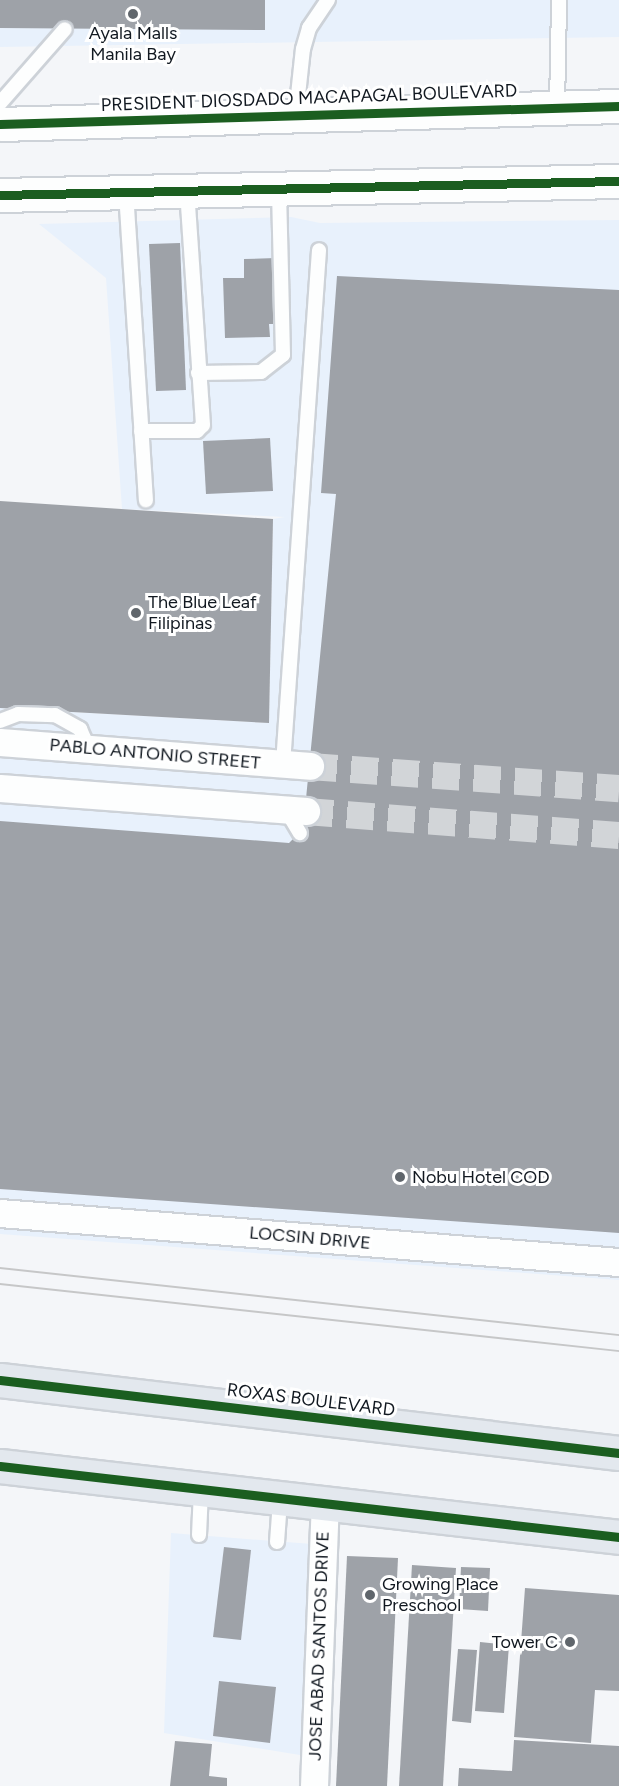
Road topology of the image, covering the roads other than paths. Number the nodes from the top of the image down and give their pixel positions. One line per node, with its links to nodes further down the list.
1 (328, 0): 7 (lane)
2 (559, 0): 6 (lane)
3 (65, 29): 4 (lane)
4 (0, 103)
5 (619, 106): 6 (main road, PRESIDENT DIOSDADO MACAPAGAL BOULEVARD)
6 (557, 107): 7 (main road, PRESIDENT DIOSDADO MACAPAGAL BOULEVARD)
7 (296, 114): 8 (main road, PRESIDENT DIOSDADO MACAPAGAL BOULEVARD)
8 (0, 124)
9 (619, 181): 10 (main road)
10 (279, 188): 11 (main road); 15 (lane)
11 (187, 191): 12 (main road); 15 (lane)
12 (126, 192): 13 (main road); 16 (lane)
13 (0, 195)
14 (319, 250): 21 (lane)
15 (198, 373): 16 (lane)
16 (141, 431): 17 (lane)
17 (146, 500)
18 (0, 721): 20 (lane)
19 (0, 742): 20 (street, PABLO ANTONIO STREET)
20 (87, 747): 21 (street, PABLO ANTONIO STREET)
21 (283, 764): 22 (street, PABLO ANTONIO STREET)
22 (310, 766)
23 (0, 788): 24 (street)
24 (297, 818)
25 (0, 1213): 26 (street, LOCSIN DRIVE)
26 (619, 1262)
27 (0, 1380): 28 (highway, ROXAS BOULEVARD)
28 (619, 1453)
29 (0, 1466): 30 (highway)
30 (201, 1491): 31 (highway); 33 (lane)
31 (280, 1501): 32 (highway); 35 (lane)
32 (324, 1506): 34 (highway); 36 (street, JOSE ABAD SANTOS DRIVE)
33 (199, 1535)
34 (619, 1537)
35 (277, 1542)
36 (314, 1786)

